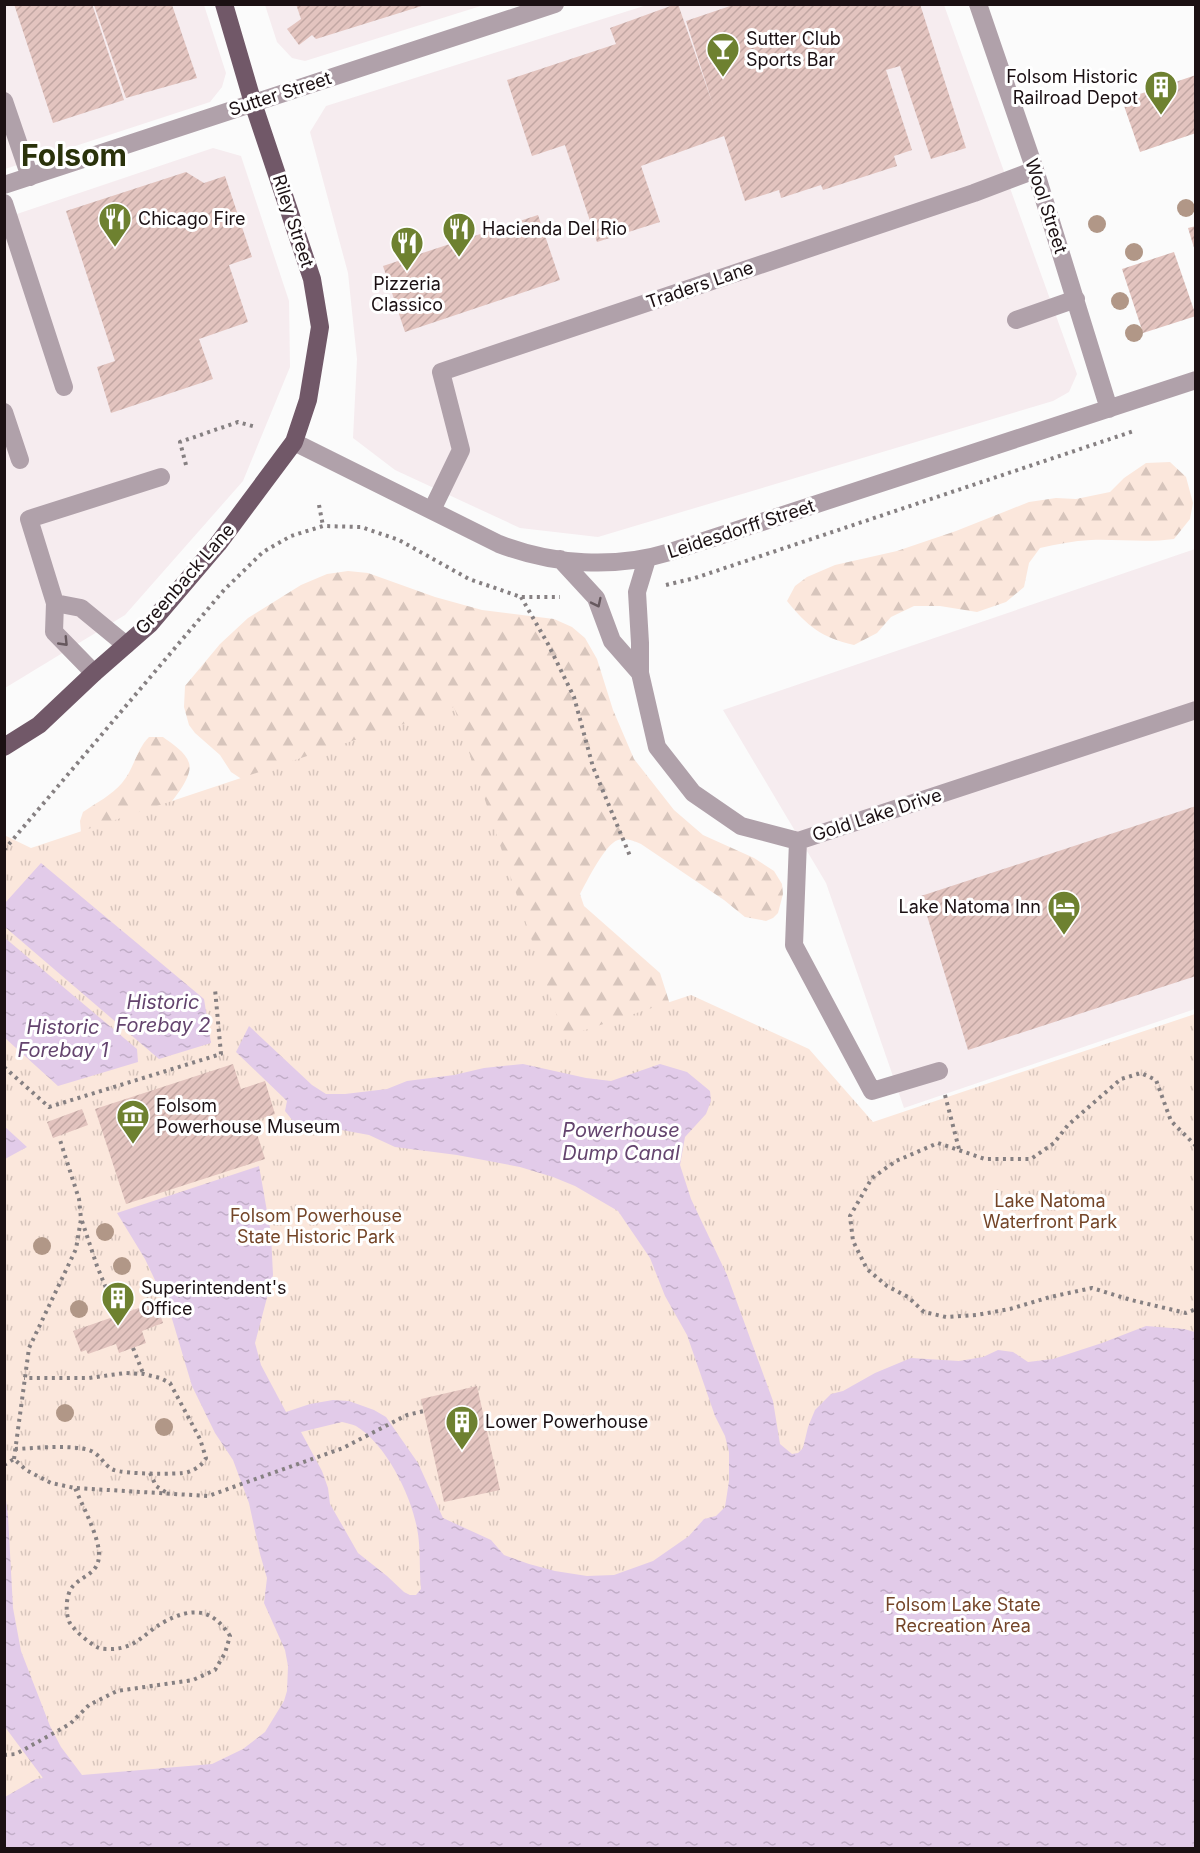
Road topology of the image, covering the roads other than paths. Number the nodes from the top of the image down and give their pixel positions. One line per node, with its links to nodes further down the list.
1 (224, 4): 5 (main road, Riley Street)
2 (555, 4): 5 (street, Sutter Street)
3 (978, 4): 6 (street, Wool Street)
4 (4, 101): 7 (street)
5 (253, 103): 7 (street, Sutter Street); 16 (main road, Riley Street)
6 (1035, 170): 10 (street, Wool Street); 19 (street, Traders Lane)
7 (30, 177): 8 (street, Sutter Street)
8 (4, 185)
9 (4, 203): 13 (street)
10 (1076, 300): 11 (street); 14 (street, Wool Street)
11 (1016, 320)
12 (1196, 380): 14 (street, Leidesdorff Street)
13 (64, 387)
14 (1109, 409): 21 (street, Leidesdorff Street)
15 (4, 412): 17 (street)
16 (294, 442): 19 (street, Leidesdorff Street); 23 (main road, Greenback Lane)
17 (20, 460)
18 (161, 477): 22 (street)
19 (432, 510): 20 (street, Leidesdorff Street)
20 (560, 559): 21 (street, Leidesdorff Street); 25 (street, Gold Lake Drive, one-way to 25)
21 (647, 559): 25 (street, Gold Lake Drive)
22 (55, 603): 23 (street); 24 (street, one-way to 24)
23 (126, 645): 24 (main road, Greenback Lane)
24 (94, 673): 27 (main road, Greenback Lane)
25 (640, 673): 28 (street, Gold Lake Drive)
26 (1196, 710): 28 (street, Gold Lake Drive)
27 (4, 747)
28 (798, 841): 29 (street)
29 (939, 1071)

